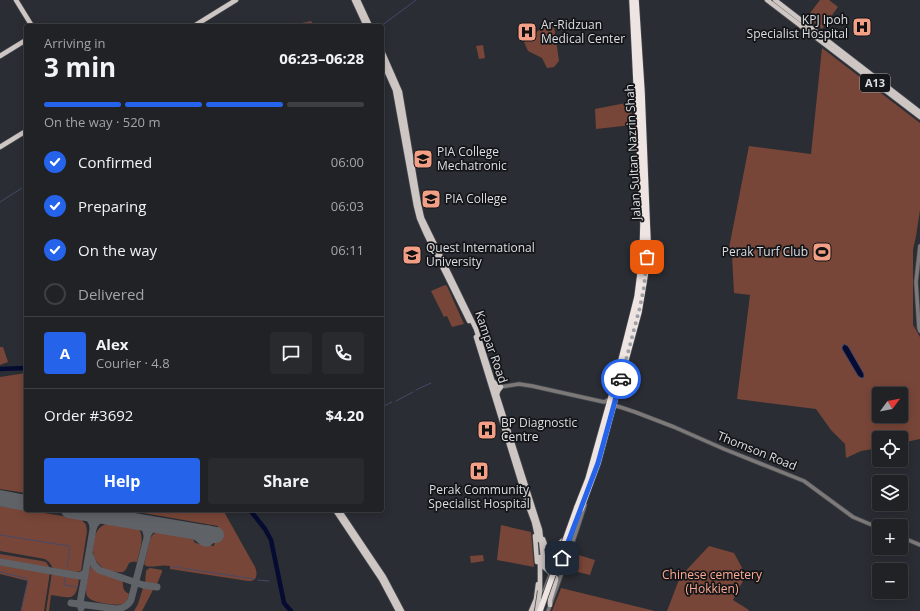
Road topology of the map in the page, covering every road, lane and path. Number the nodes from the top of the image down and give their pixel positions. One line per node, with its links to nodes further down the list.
1 (16, 0): 9 (main road)
2 (236, 0): 10 (main road)
3 (354, 0): 11 (main road)
4 (358, 0): 12 (main road)
5 (632, 0): 19 (highway, Jalan Sultan Nazrin Shah)
6 (636, 0): 19 (highway, Jalan Sultan Nazrin Shah)
7 (767, 0): 17 (main road, A13)
8 (775, 0): 14 (main road, A13)
9 (31, 24)
10 (197, 24)
11 (365, 24)
12 (369, 24)
13 (24, 41): 15 (main road)
14 (836, 48): 17 (main road); 22 (main road, A13)
15 (0, 56)
16 (384, 56): 27 (main road, Kampar Road)
17 (850, 64): 23 (main road, A13)
18 (384, 65): 28 (main road, Kampar Road)
19 (637, 69): 20 (highway, Jalan Sultan Nazrin Shah); 21 (highway, Jalan Sultan Nazrin Shah)
20 (640, 76): 21 (highway); 34 (highway, Jalan Sultan Nazrin Shah)
21 (637, 98): 34 (highway, Jalan Sultan Nazrin Shah)
22 (920, 112)
23 (920, 117)
24 (24, 132): 25 (main road)
25 (0, 147)
26 (920, 246): 29 (street)
27 (446, 267): 28 (main road); 30 (main road, Kampar Road)
28 (448, 279): 30 (main road, Kampar Road)
29 (920, 331)
30 (491, 382): 31 (main road); 32 (main road, Kampar Road); 33 (main road, Kampar Road)
31 (501, 386): 32 (street); 33 (main road); 35 (street)
32 (495, 388): 33 (main road, Kampar Road)
33 (495, 395): 40 (main road, Kampar Road); 45 (main road, Kampar Road)
34 (613, 400): 35 (street); 36 (highway, Jalan Sultan Nazrin Shah); 37 (street)
35 (604, 402): 36 (street)
36 (611, 407): 37 (street, Thomson Road); 38 (highway, Jalan Sultan Nazrin Shah); 39 (highway, Jalan Sultan Nazrin Shah)
37 (620, 407): 44 (street, Thomson Road)
38 (598, 463): 41 (highway, Jalan Sultan Nazrin Shah); 50 (street)
39 (583, 492): 41 (highway, Jalan Sultan Nazrin Shah); 47 (street)
40 (528, 506): 53 (main road); 53 (main road, Kampar Road, bridge)
41 (579, 508): 53 (highway, bridge); 54 (highway, bridge)
42 (336, 512): 51 (main road)
43 (340, 512): 52 (main road)
44 (872, 525)
45 (540, 530): 47 (main road); 49 (main road, Kampar Road)
46 (908, 540): 48 (street)
47 (562, 541): 49 (street)
48 (920, 545)
49 (550, 573): 50 (main road, Kampar Road); 53 (street)
50 (550, 605): 55 (street)
51 (398, 611)
52 (402, 611)
53 (535, 611)
54 (543, 611)
55 (548, 611)

